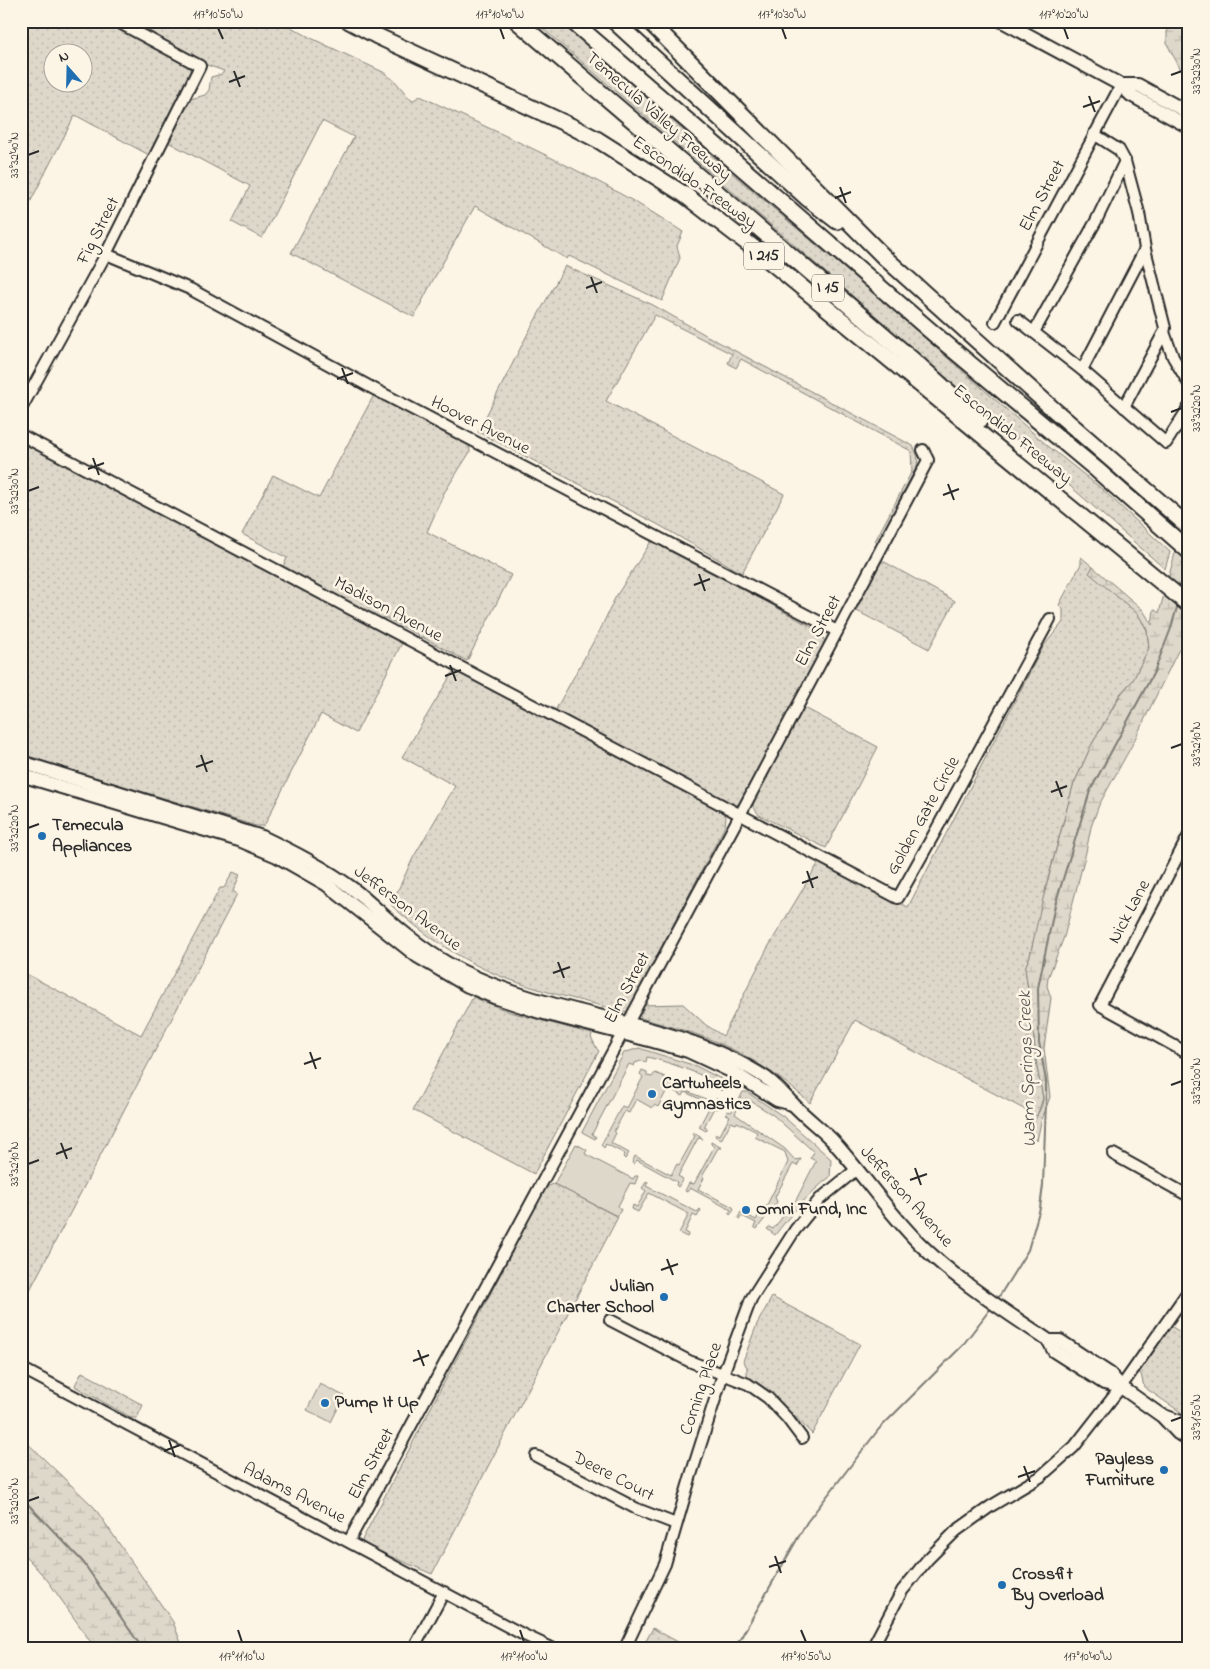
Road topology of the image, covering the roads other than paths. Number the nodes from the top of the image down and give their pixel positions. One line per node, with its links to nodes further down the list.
1 (116, 21): 16 (street, Fig Street)
2 (349, 21): 31 (highway, Escondido Freeway / I 215)
3 (517, 21): 31 (highway, Temecula Valley Freeway / I 15)
4 (572, 21): 10 (highway, Temecula Valley Freeway / I 15)
5 (582, 21): 10 (highway)
6 (614, 21): 17 (highway)
7 (649, 21): 17 (highway)
8 (1002, 21): 9 (main road)
9 (1121, 85): 11 (main road); 13 (street, Elm Street)
10 (648, 86): 30 (highway, Escondido Freeway / I 15)
11 (1182, 115): 12 (main road)
12 (1189, 126)
13 (1094, 134): 14 (street); 19 (street, Elm Street)
14 (1124, 161): 15 (street); 20 (street)
15 (1145, 249): 21 (street); 22 (street)
16 (106, 254): 26 (street, Fig Street); 34 (street, Hoover Avenue)
17 (884, 257): 29 (highway)
18 (1018, 320): 20 (street)
19 (995, 322)
20 (1034, 332): 22 (street)
21 (1164, 332): 23 (street); 24 (street)
22 (1082, 370): 24 (street)
23 (1189, 384)
24 (1124, 407): 25 (street)
25 (1189, 407)
26 (21, 409)
27 (21, 434): 39 (street, Madison Avenue)
28 (923, 450): 34 (street, Elm Street)
29 (1189, 526)
30 (1189, 551)
31 (1135, 560): 32 (highway, Escondido Freeway / I 15)
32 (1189, 605)
33 (1050, 619): 39 (street, Golden Gate Circle)
34 (837, 631): 39 (street, Elm Street)
35 (21, 762): 38 (main road, Jefferson Avenue)
36 (21, 774): 37 (main road, Jefferson Avenue)
37 (51, 784): 38 (main road); 41 (main road, Jefferson Avenue)
38 (109, 789): 42 (main road, Jefferson Avenue)
39 (740, 814): 43 (street, Elm Street)
40 (1189, 835): 44 (street, Nick Lane)
41 (417, 956): 42 (main road); 43 (main road, Jefferson Avenue)
42 (468, 974): 43 (main road, Jefferson Avenue)
43 (624, 1028): 46 (main road, Jefferson Avenue); 59 (street, Elm Street)
44 (1189, 1054)
45 (1112, 1154): 47 (street)
46 (857, 1169): 51 (street, Corning Place); 52 (main road, Jefferson Avenue)
47 (1189, 1196)
48 (1189, 1290): 52 (street)
49 (610, 1320): 51 (street)
50 (21, 1368): 59 (street, Adams Avenue)
51 (723, 1374): 55 (street); 58 (street, Corning Place)
52 (1121, 1387): 53 (main road, Jefferson Avenue); 64 (street)
53 (1162, 1416): 54 (main road, Jefferson Avenue); 56 (main road, Jefferson Avenue)
54 (1189, 1425)
55 (802, 1438)
56 (1189, 1440)
57 (536, 1456): 58 (street, Deere Court)
58 (676, 1524): 63 (street, Corning Place)
59 (349, 1541): 60 (street, Adams Avenue)
60 (444, 1592): 61 (street); 62 (street, Adams Avenue)
61 (414, 1648)
62 (552, 1648)
63 (625, 1648)
64 (872, 1648)

